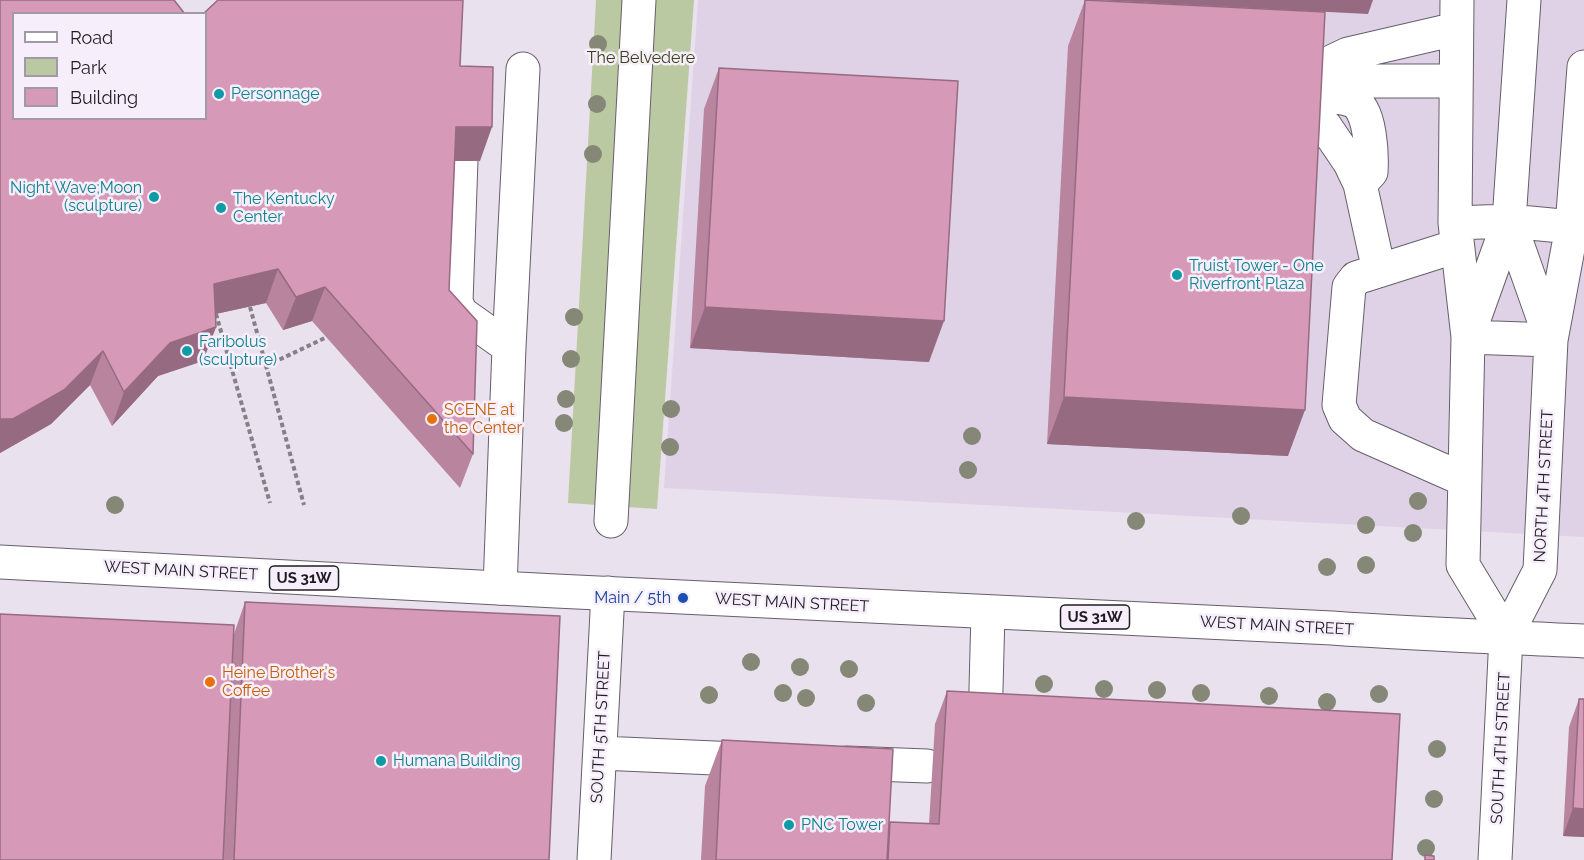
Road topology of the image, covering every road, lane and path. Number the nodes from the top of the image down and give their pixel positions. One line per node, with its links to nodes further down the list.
1 (639, 0): 23 (street)
2 (1524, 0): 9 (street, NORTH 4TH STREET)
3 (1456, 15): 6 (street, NORTH 4TH STREET); 7 (street)
4 (1584, 67): 10 (street, NORTH 4TH STREET)
5 (523, 69): 18 (street)
6 (1456, 81): 7 (street); 11 (street, NORTH 4TH STREET)
7 (1307, 89): 12 (street)
8 (461, 160): 18 (street)
9 (1509, 221): 10 (street); 11 (street); 16 (street, NORTH 4TH STREET); 17 (street, NORTH 4TH STREET)
10 (1572, 227): 17 (street, NORTH 4TH STREET)
11 (1456, 235): 12 (street); 16 (street, NORTH 4TH STREET)
12 (1379, 271): 20 (street)
13 (250, 307): 19 (path)
14 (216, 314): 21 (path)
15 (327, 338): 19 (path)
16 (1468, 338): 17 (street); 20 (street, NORTH 4TH STREET)
17 (1551, 340): 28 (street, NORTH 4TH STREET)
18 (510, 347): 25 (street)
19 (266, 366): 22 (path)
20 (1465, 480): 28 (street, NORTH 4TH STREET)
21 (270, 503)
22 (304, 505)
23 (611, 521)
24 (0, 562): 25 (street, WEST MAIN STREET / US 31W)
25 (500, 588): 26 (street, WEST MAIN STREET / US 31W)
26 (608, 593): 27 (street, WEST MAIN STREET / US 31W); 31 (street, SOUTH 5TH STREET)
27 (988, 612): 28 (street, WEST MAIN STREET / US 31W); 30 (street)
28 (1506, 636): 29 (street, WEST MAIN STREET / US 31W); 34 (street, SOUTH 4TH STREET)
29 (1584, 641)
30 (985, 728)
31 (600, 753): 32 (street); 33 (street, SOUTH 5TH STREET)
32 (927, 766)
33 (594, 860)
34 (1495, 860)

